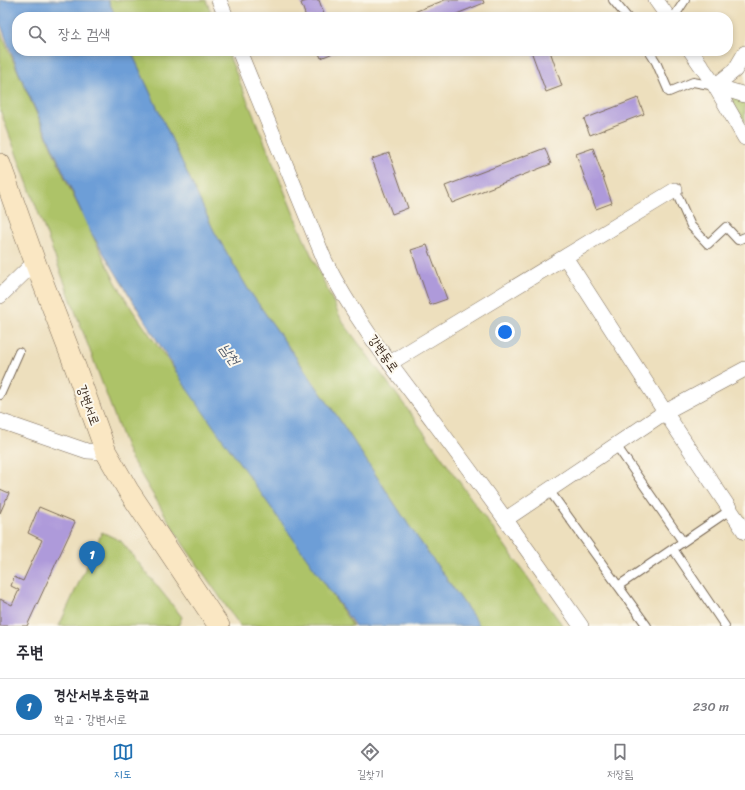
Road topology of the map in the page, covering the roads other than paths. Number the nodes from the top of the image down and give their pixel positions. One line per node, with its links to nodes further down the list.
1 (219, 0): 5 (street)
2 (613, 0): 6 (lane)
3 (656, 0): 7 (street)
4 (685, 0): 8 (lane)
5 (224, 12)
6 (623, 12)
7 (664, 12)
8 (677, 12)
9 (745, 53): 13 (street)
10 (242, 56): 23 (street, 강변동로)
11 (652, 56): 13 (lane)
12 (694, 56): 13 (street)
13 (715, 86): 14 (street); 15 (street)
14 (745, 95)
15 (745, 138)
16 (0, 164): 20 (street, 강변서로)
17 (675, 190): 18 (lane); 19 (street)
18 (745, 237)
19 (565, 257): 23 (street); 26 (street)
20 (35, 262): 21 (street); 29 (street, 강변서로)
21 (0, 296)
22 (19, 352): 25 (lane)
23 (390, 363): 32 (street, 강변동로)
24 (745, 368): 26 (street)
25 (0, 396)
26 (665, 412): 28 (street); 31 (street)
27 (0, 420): 29 (street)
28 (616, 445): 30 (street); 34 (lane)
29 (106, 452): 37 (street, 강변서로)
30 (549, 490): 32 (street); 36 (lane)
31 (730, 510): 33 (street); 34 (lane)
32 (506, 519): 38 (street, 강변동로)
33 (745, 532)
34 (683, 542): 35 (lane)
35 (673, 549): 36 (lane); 40 (lane)
36 (618, 586): 39 (lane)
37 (210, 621)
38 (581, 626)
39 (647, 626)
40 (725, 626)

